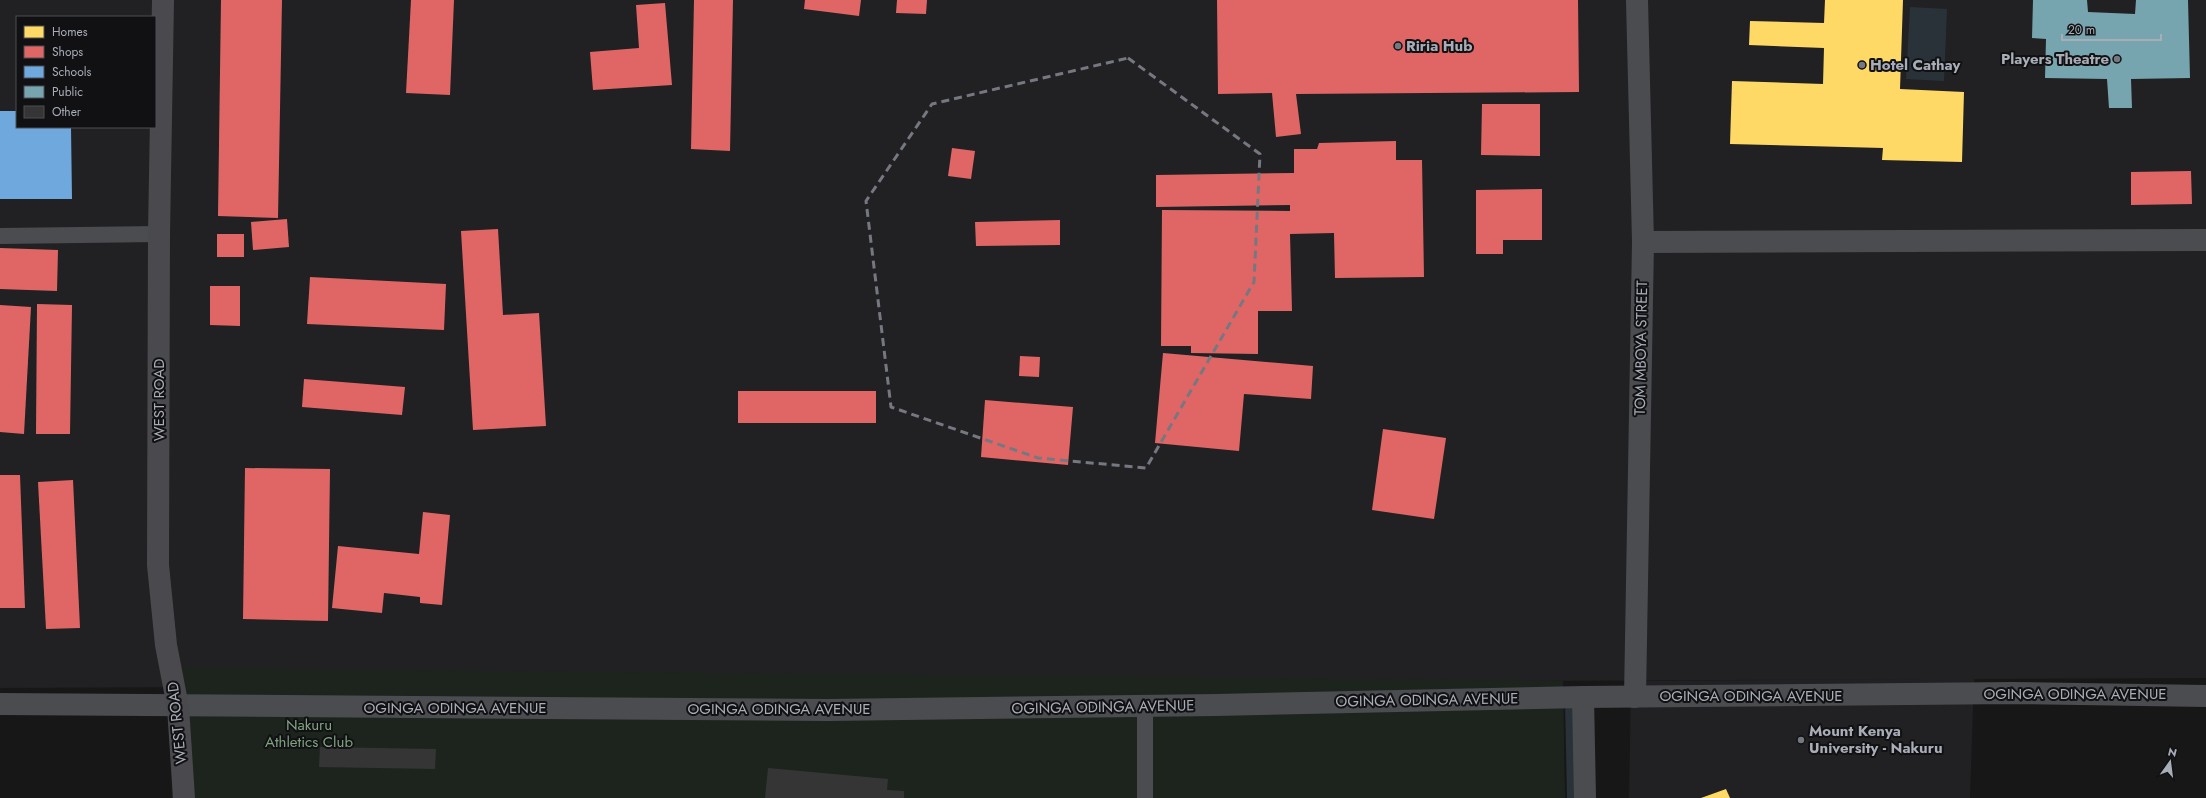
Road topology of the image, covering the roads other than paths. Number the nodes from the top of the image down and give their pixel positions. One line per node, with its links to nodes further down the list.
1 (163, 0): 3 (street, WEST ROAD)
2 (1637, 0): 6 (street, TOM MBOYA STREET)
3 (159, 234): 4 (lane); 12 (street, WEST ROAD)
4 (0, 236)
5 (2206, 240): 6 (street)
6 (1643, 242): 7 (street, TOM MBOYA STREET)
7 (1635, 696): 8 (street, OGINGA ODINGA AVENUE); 9 (street, OGINGA ODINGA AVENUE)
8 (2206, 696)
9 (1583, 697): 11 (street, OGINGA ODINGA AVENUE); 15 (street)
10 (0, 704): 12 (street, OGINGA ODINGA AVENUE)
11 (1145, 706): 12 (street, OGINGA ODINGA AVENUE); 14 (lane)
12 (178, 707): 13 (street, WEST ROAD)
13 (184, 798)
14 (1145, 798)
15 (1585, 798)

